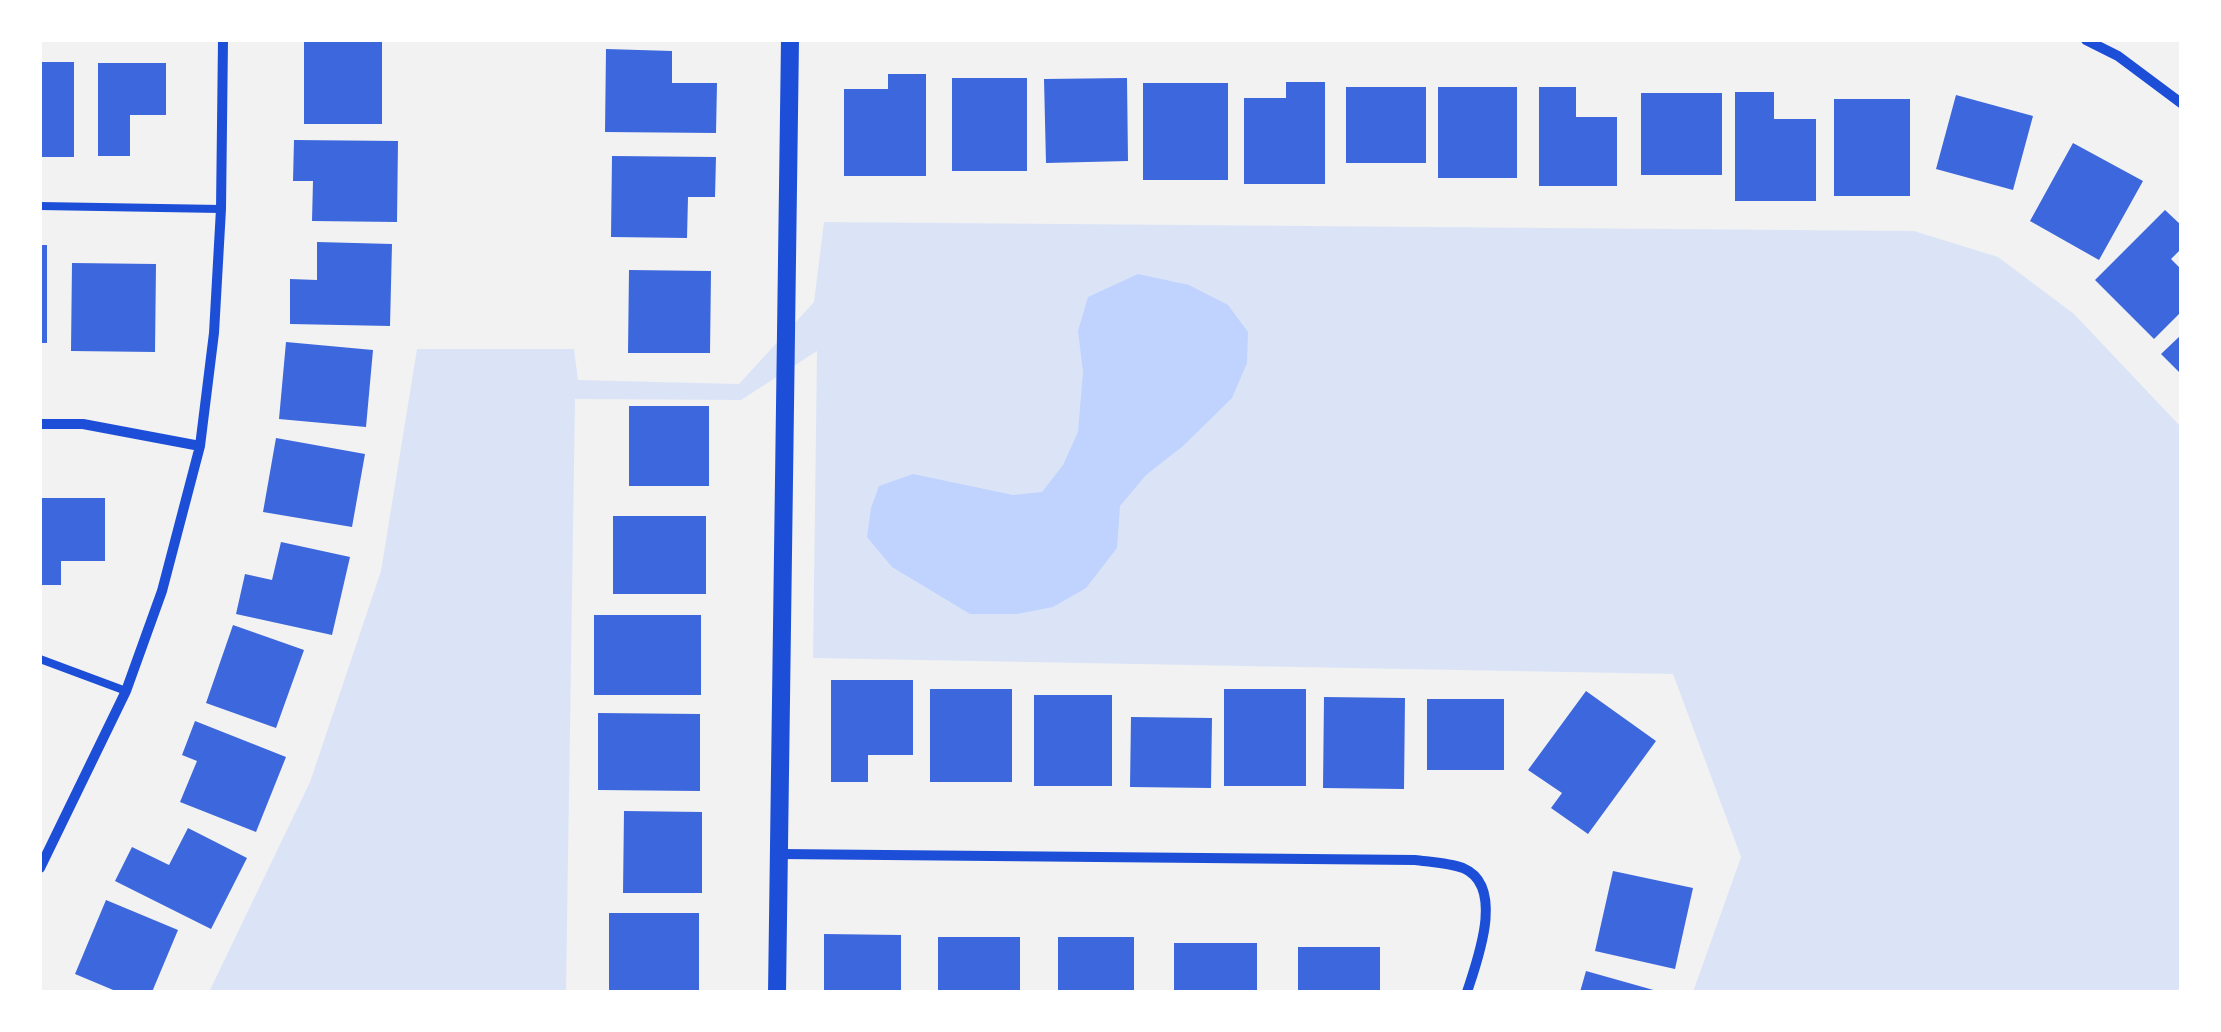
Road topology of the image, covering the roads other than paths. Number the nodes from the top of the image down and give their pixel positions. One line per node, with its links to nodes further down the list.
1 (224, 40): 6 (street)
2 (790, 40): 11 (street)
3 (2086, 40): 4 (street)
4 (2181, 103)
5 (40, 206): 6 (lane)
6 (222, 209): 8 (street)
7 (40, 424): 8 (street)
8 (200, 446): 10 (street)
9 (40, 659): 10 (lane)
10 (126, 691): 12 (street)
11 (780, 854): 13 (street); 14 (street)
12 (40, 868)
13 (777, 992)
14 (1467, 992)

